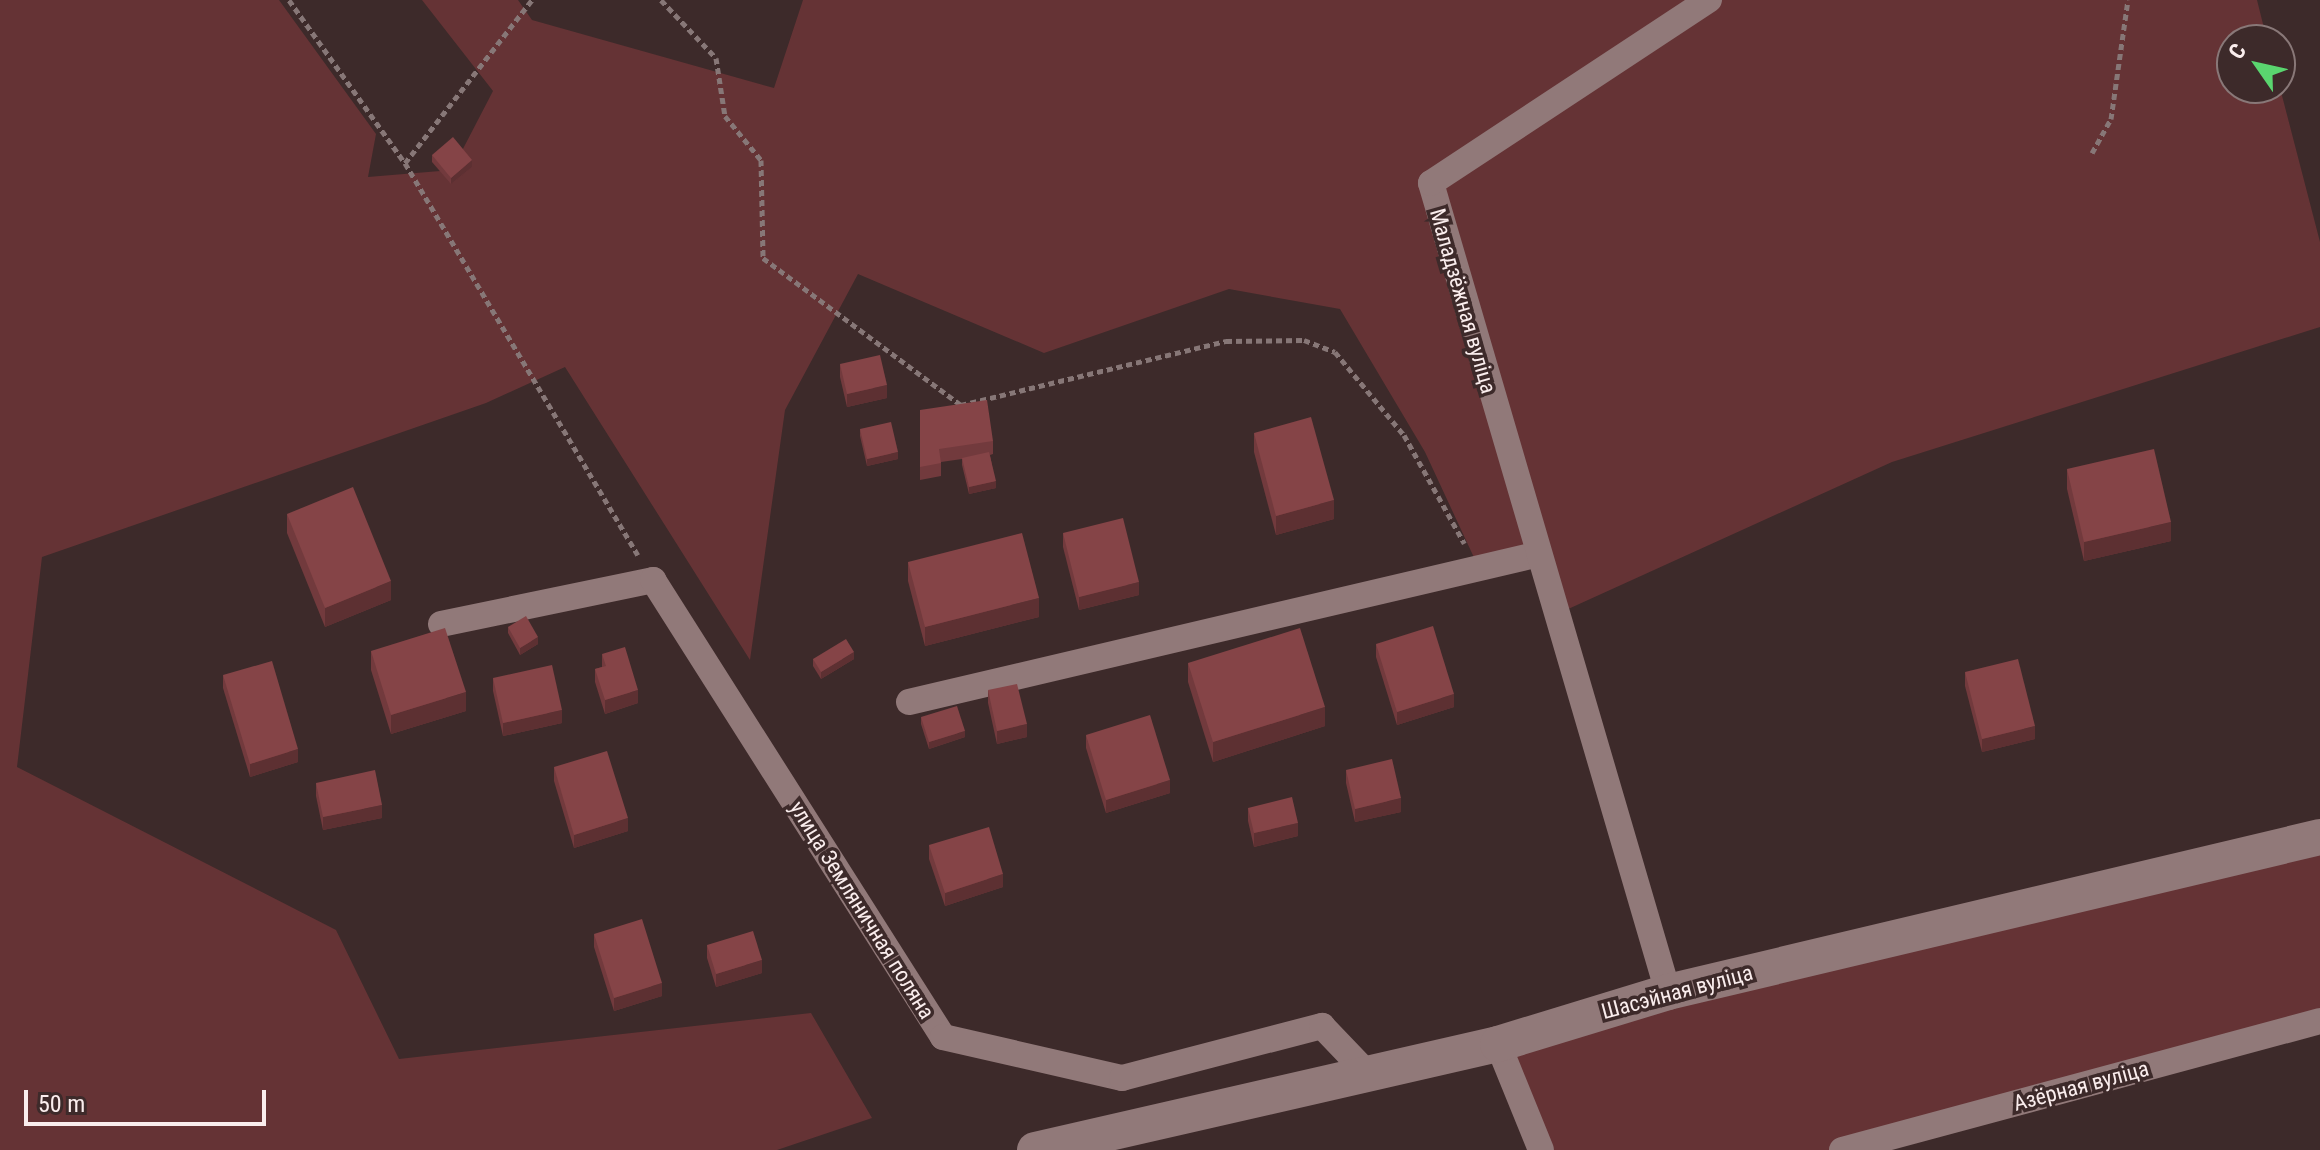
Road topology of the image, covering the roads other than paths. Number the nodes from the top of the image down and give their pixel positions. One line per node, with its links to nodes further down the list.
1 (1709, 0): 2 (street, Маладзёжная вуліца)
2 (1535, 555): 4 (street); 6 (street, Маладзёжная вуліца)
3 (441, 624): 9 (street, улица Земляничная поляна)
4 (909, 702)
5 (2320, 837): 6 (main road, Шасэйная вуліца)
6 (1668, 992): 8 (main road, Шасэйная вуліца)
7 (2320, 1021): 12 (street, Азёрная вуліца)
8 (1498, 1044): 9 (main road, Шасэйная вуліца); 11 (street)
9 (1367, 1073): 10 (main road, Шасэйная вуліца)
10 (1035, 1150)
11 (1541, 1150)
12 (1842, 1150)

